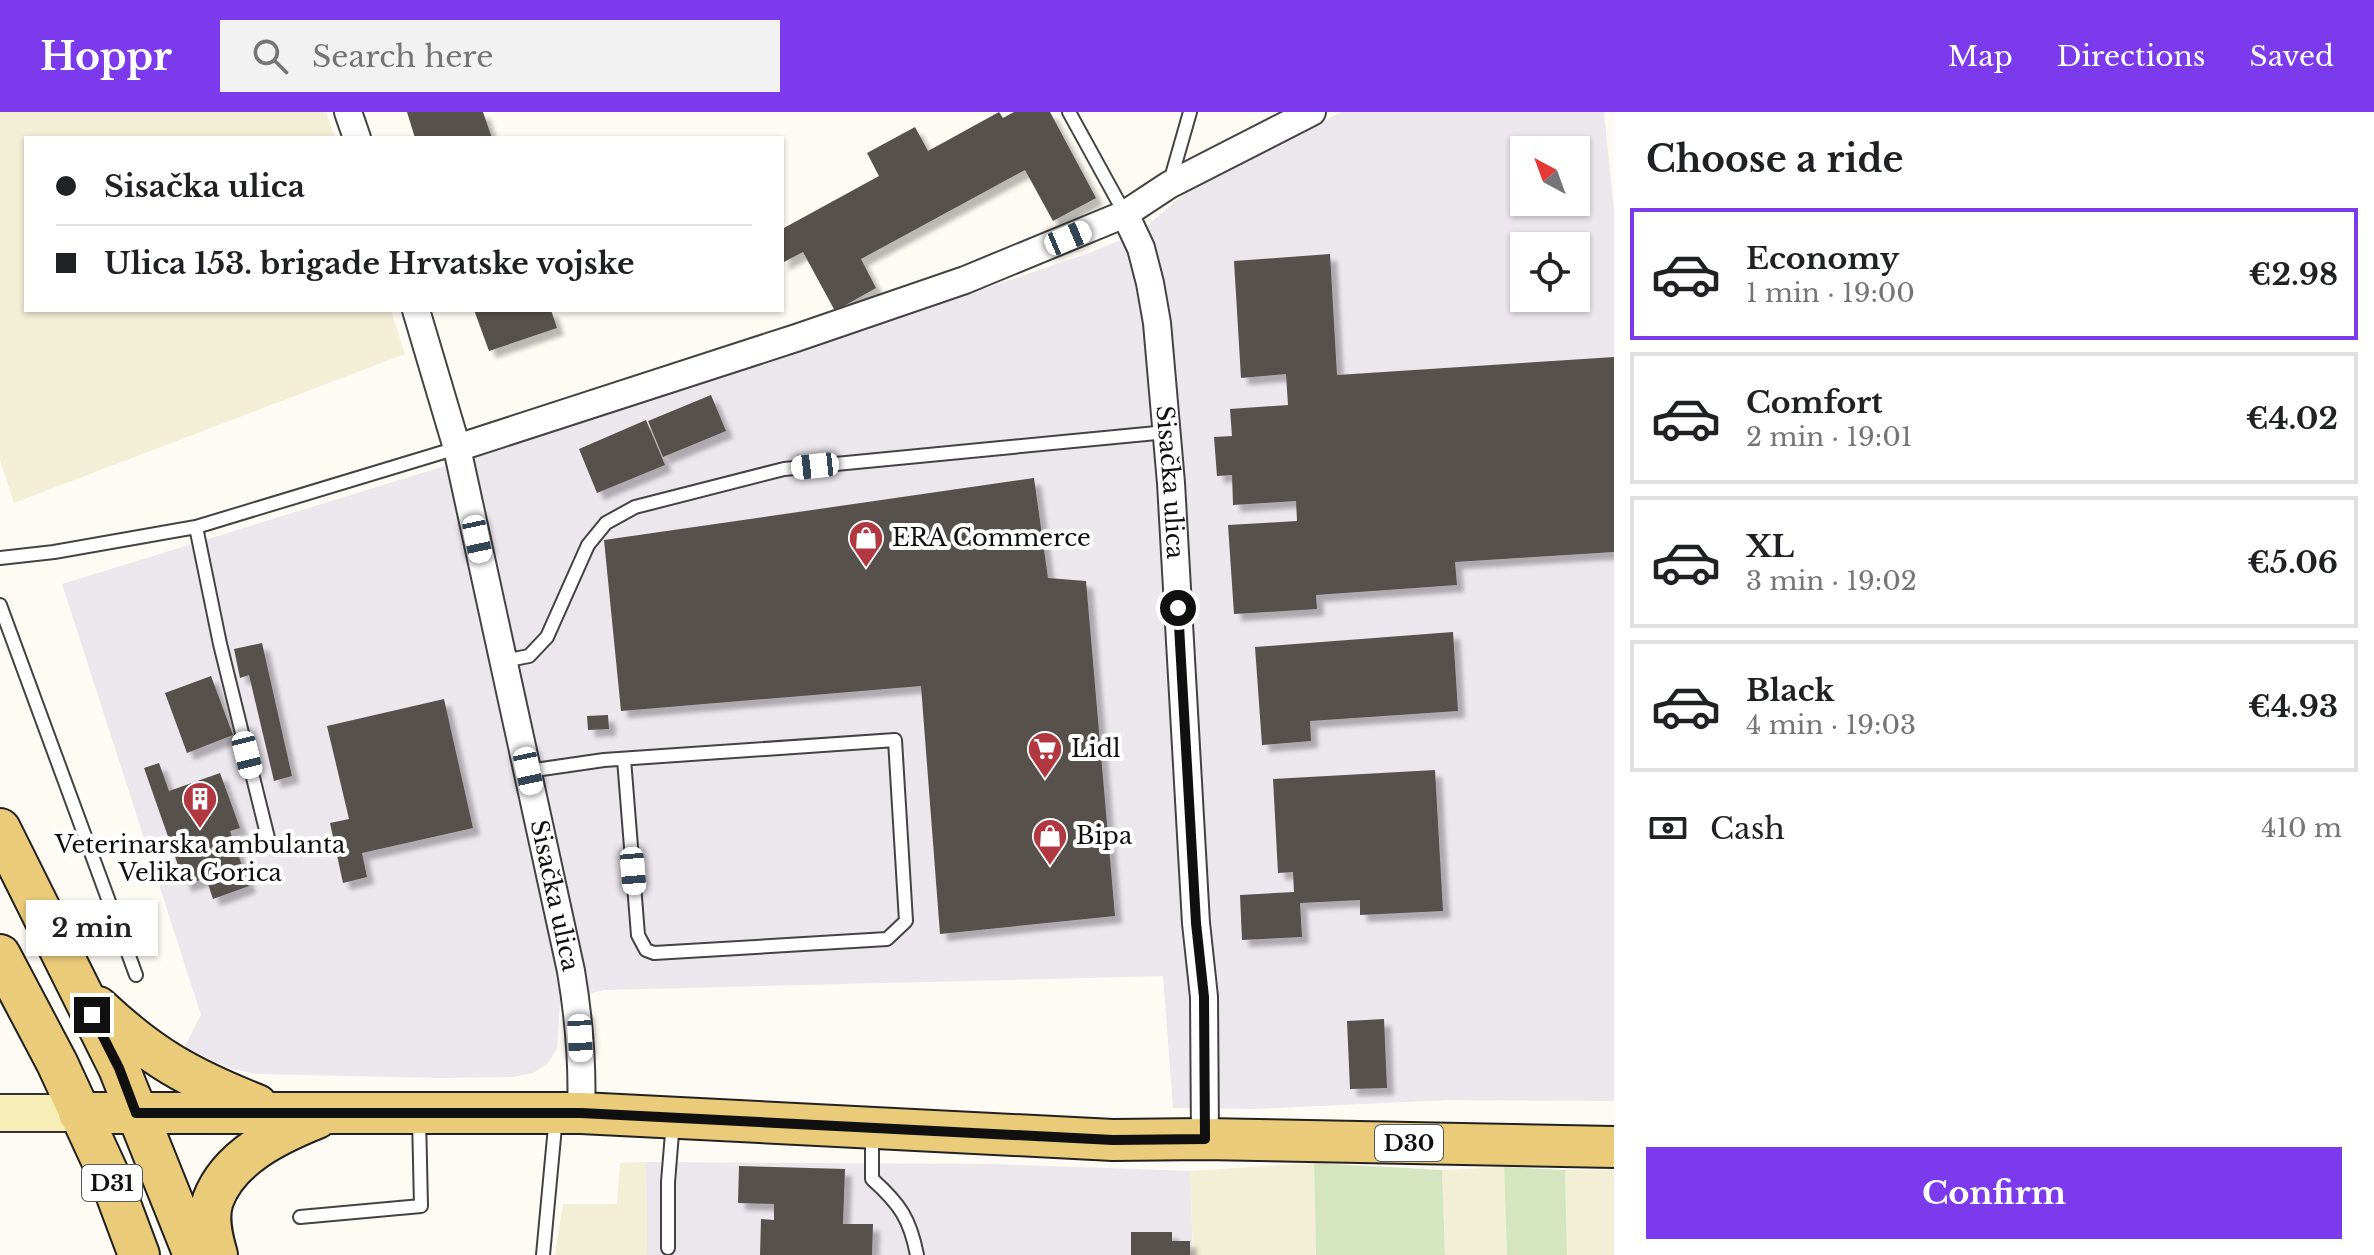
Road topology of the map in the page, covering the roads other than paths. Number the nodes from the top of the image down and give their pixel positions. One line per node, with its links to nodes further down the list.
1 (348, 112): 5 (street)
2 (1069, 112): 7 (lane)
3 (1190, 112): 6 (lane)
4 (1312, 112): 6 (street)
5 (356, 136)
6 (1169, 185): 7 (street)
7 (1125, 214): 9 (street, Sisačka ulica); 10 (street)
8 (417, 312): 10 (street, Sisačka ulica)
9 (1167, 432): 14 (lane); 31 (street, Sisačka ulica)
10 (457, 448): 11 (lane); 14 (street, Sisačka ulica)
11 (196, 527): 12 (lane); 18 (lane)
12 (0, 558)
13 (0, 605): 20 (lane)
14 (504, 661): 16 (street, Sisačka ulica)
15 (624, 759): 15 (lane); 16 (lane)
16 (528, 771): 28 (street, Sisačka ulica)
17 (0, 829): 21 (main road)
18 (268, 838)
19 (0, 955): 23 (main road)
20 (136, 975)
21 (78, 989): 24 (main road, D31); 25 (main road)
22 (0, 1113): 23 (main road)
23 (79, 1113): 24 (main road, D30); 35 (main road, D31)
24 (136, 1113): 25 (main road, D30); 36 (main road, D31)
25 (279, 1113): 26 (main road, D30)
26 (329, 1113): 27 (main road, D30); 37 (main road)
27 (419, 1113): 28 (main road, D30); 33 (lane)
28 (568, 1113): 29 (main road, D30); 38 (lane)
29 (673, 1118): 30 (main road, D30); 34 (lane)
30 (872, 1128): 31 (main road, D30); 39 (lane)
31 (1205, 1139): 32 (main road, D30)
32 (1614, 1147)
33 (300, 1217)
34 (668, 1248)
35 (139, 1255)
36 (194, 1255)
37 (217, 1255)
38 (543, 1255)
39 (917, 1255)

